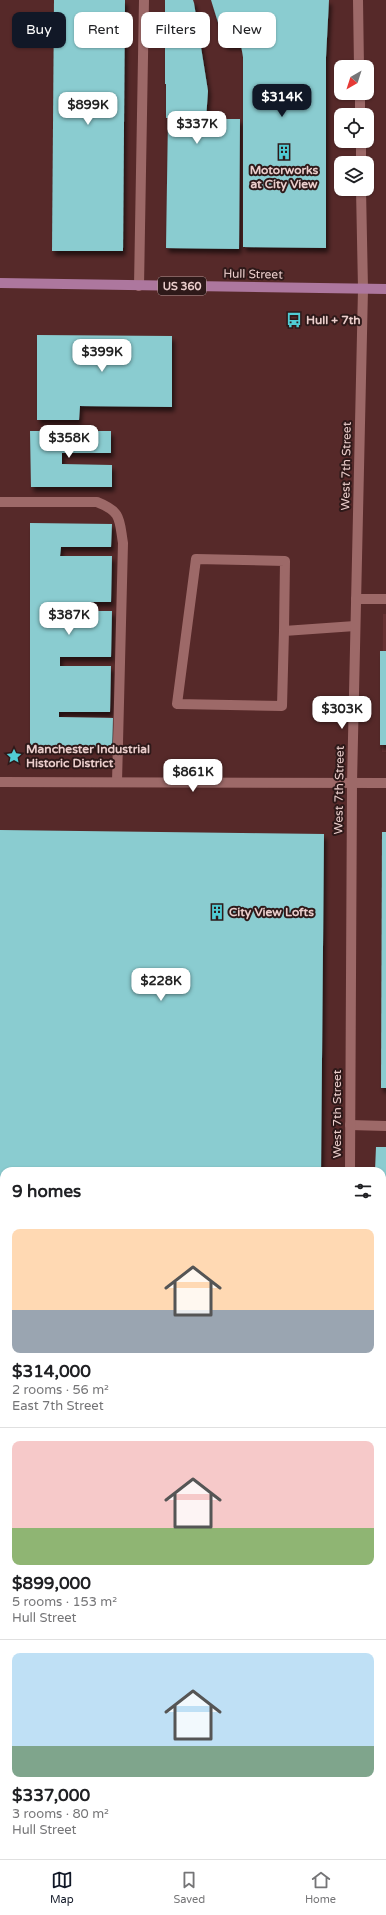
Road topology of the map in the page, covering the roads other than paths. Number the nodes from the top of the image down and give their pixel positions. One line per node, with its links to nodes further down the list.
1 (144, 0): 6 (street)
2 (358, 0): 3 (street)
3 (359, 60)
4 (361, 196): 7 (street, West 7th Street)
5 (0, 283): 6 (main road, Hull Street / US 360)
6 (139, 286): 7 (main road, Hull Street / US 360)
7 (363, 289): 8 (main road, Hull Street / US 360); 10 (street, West 7th Street)
8 (386, 289)
9 (0, 502): 15 (street)
10 (356, 599): 11 (street); 12 (street, West 7th Street)
11 (386, 599)
12 (356, 626): 13 (street); 16 (street, West 7th Street)
13 (284, 630): 13 (street)
14 (0, 782): 15 (street)
15 (118, 782): 16 (street)
16 (352, 782): 17 (street); 18 (street, West 7th Street)
17 (386, 783)
18 (350, 1125): 19 (street); 20 (street, West 7th Street)
19 (386, 1126)
20 (350, 1167)

